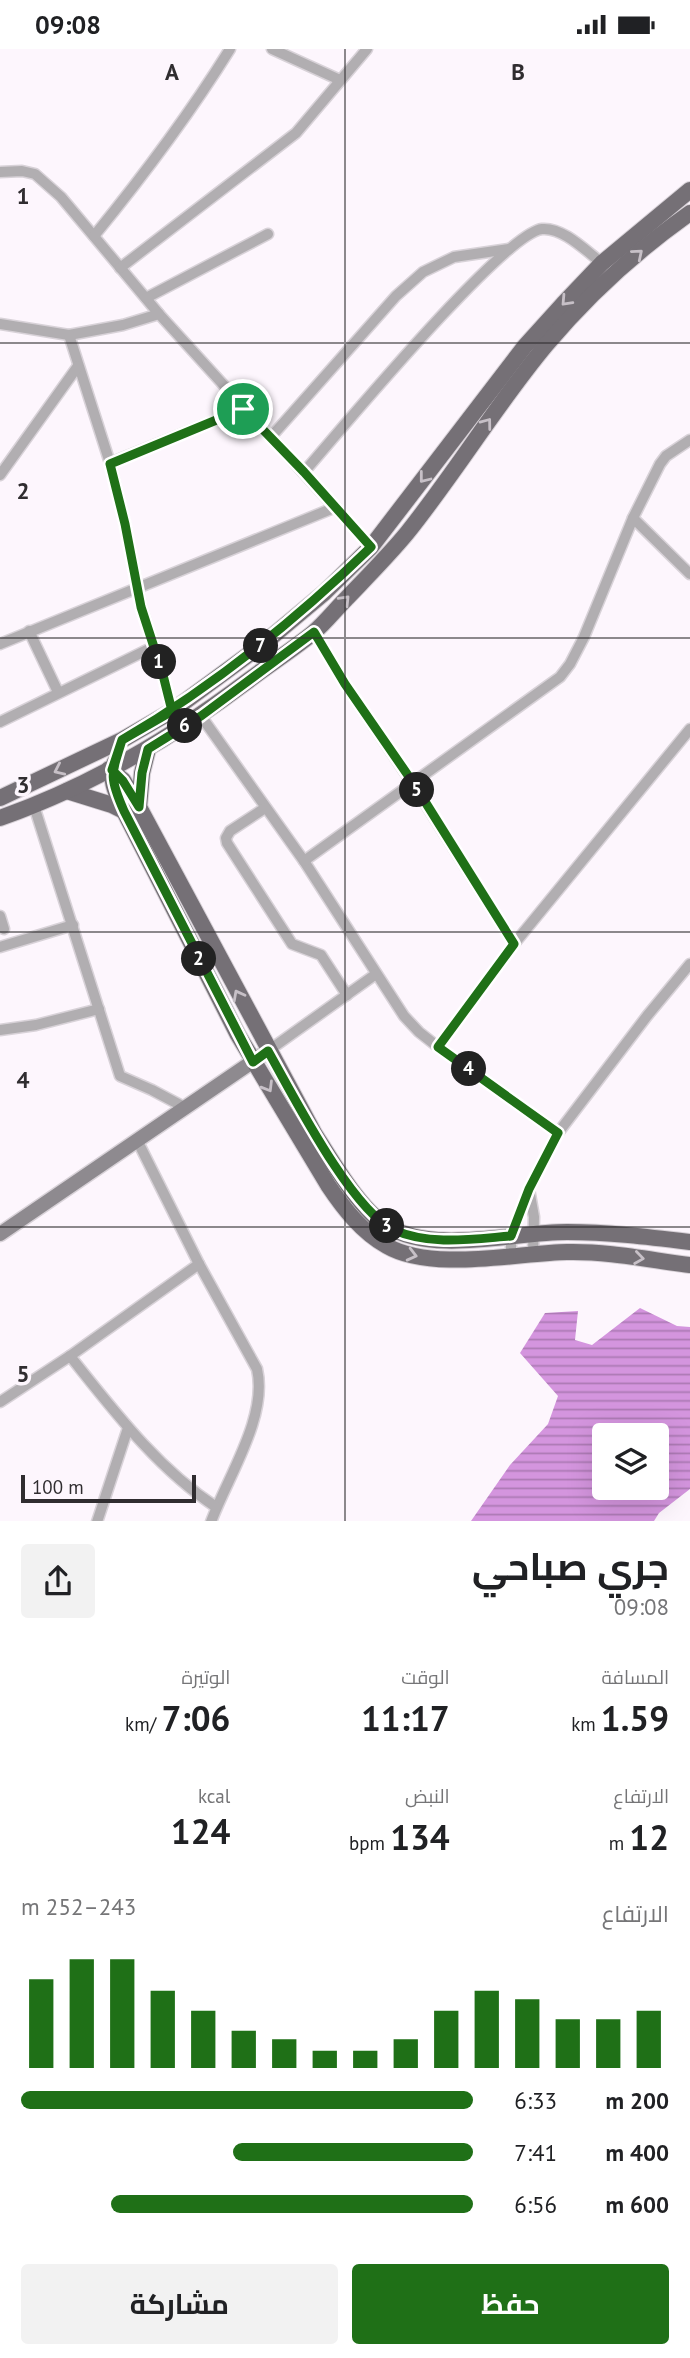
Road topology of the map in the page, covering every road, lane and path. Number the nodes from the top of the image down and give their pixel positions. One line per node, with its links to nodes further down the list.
1 (230, 49): 9 (street)
2 (272, 49): 4 (street)
3 (367, 49): 4 (street)
4 (340, 80): 12 (street)
5 (0, 172): 9 (street)
6 (690, 190): 11 (main road)
7 (690, 213): 30 (main road, one-way to 7)
8 (268, 234): 13 (street)
9 (94, 236): 12 (street)
10 (509, 249): 11 (street); 19 (street); 22 (street)
11 (602, 263): 26 (main road, one-way to 26)
12 (120, 268): 13 (street)
13 (146, 299): 14 (street)
14 (159, 314): 16 (street); 18 (street)
15 (0, 324): 16 (street)
16 (69, 335): 17 (street)
17 (78, 366): 21 (street); 23 (street)
18 (243, 409): 19 (street); 21 (street)
19 (271, 437): 22 (street)
20 (690, 440): 25 (street)
21 (110, 464): 28 (street)
22 (304, 472): 24 (street)
23 (0, 475)
24 (336, 507): 26 (street); 28 (street)
25 (633, 518): 27 (street); 42 (street)
26 (371, 547): 34 (main road)
27 (690, 574)
28 (137, 589): 29 (street); 32 (street)
29 (29, 631): 31 (street); 33 (street)
30 (314, 632): 35 (main road); 42 (street)
31 (0, 644)
32 (153, 647): 33 (street); 34 (street)
33 (58, 692): 36 (street)
34 (172, 711): 38 (main road)
35 (201, 716): 39 (main road); 46 (street)
36 (0, 722)
37 (690, 729): 53 (street)
38 (122, 740): 40 (main road); 41 (main road)
39 (148, 749): 41 (main road); 47 (main road)
40 (83, 759): 41 (main road); 44 (main road, one-way to 44)
41 (112, 770): 43 (main road); 47 (main road)
42 (414, 784): 49 (street); 53 (street)
43 (66, 791): 45 (main road); 47 (main road)
44 (3, 795)
45 (34, 806): 48 (main road); 51 (street)
46 (265, 808): 49 (street); 57 (street)
47 (132, 809): 61 (main road, one-way to 47); 62 (main road)
48 (0, 818)
49 (304, 861): 56 (street)
50 (0, 916): 52 (street)
51 (73, 925): 54 (street); 58 (street)
52 (4, 929)
53 (514, 944): 60 (street)
54 (0, 947)
55 (690, 964): 64 (street)
56 (376, 974): 57 (street); 60 (street)
57 (347, 995): 61 (street)
58 (99, 1009): 59 (street); 63 (street)
59 (0, 1030)
60 (438, 1047): 64 (street)
61 (268, 1051): 62 (street); 69 (main road)
62 (253, 1062): 63 (street); 72 (main road, one-way to 72)
63 (184, 1107): 65 (street)
64 (558, 1133): 66 (street)
65 (138, 1142): 67 (street); 73 (street)
66 (529, 1189): 68 (street); 69 (street)
67 (0, 1234)
68 (533, 1234): 69 (main road); 70 (main road); 71 (street)
69 (511, 1236): 72 (street)
70 (690, 1243)
71 (533, 1254): 72 (main road); 74 (main road, one-way to 74)
72 (511, 1256)
73 (199, 1264): 75 (street); 78 (street)
74 (690, 1265)
75 (71, 1356): 76 (street); 77 (street)
76 (0, 1402)
77 (128, 1429): 78 (street); 79 (street)
78 (216, 1507): 80 (street)
79 (97, 1521)
80 (211, 1521)

